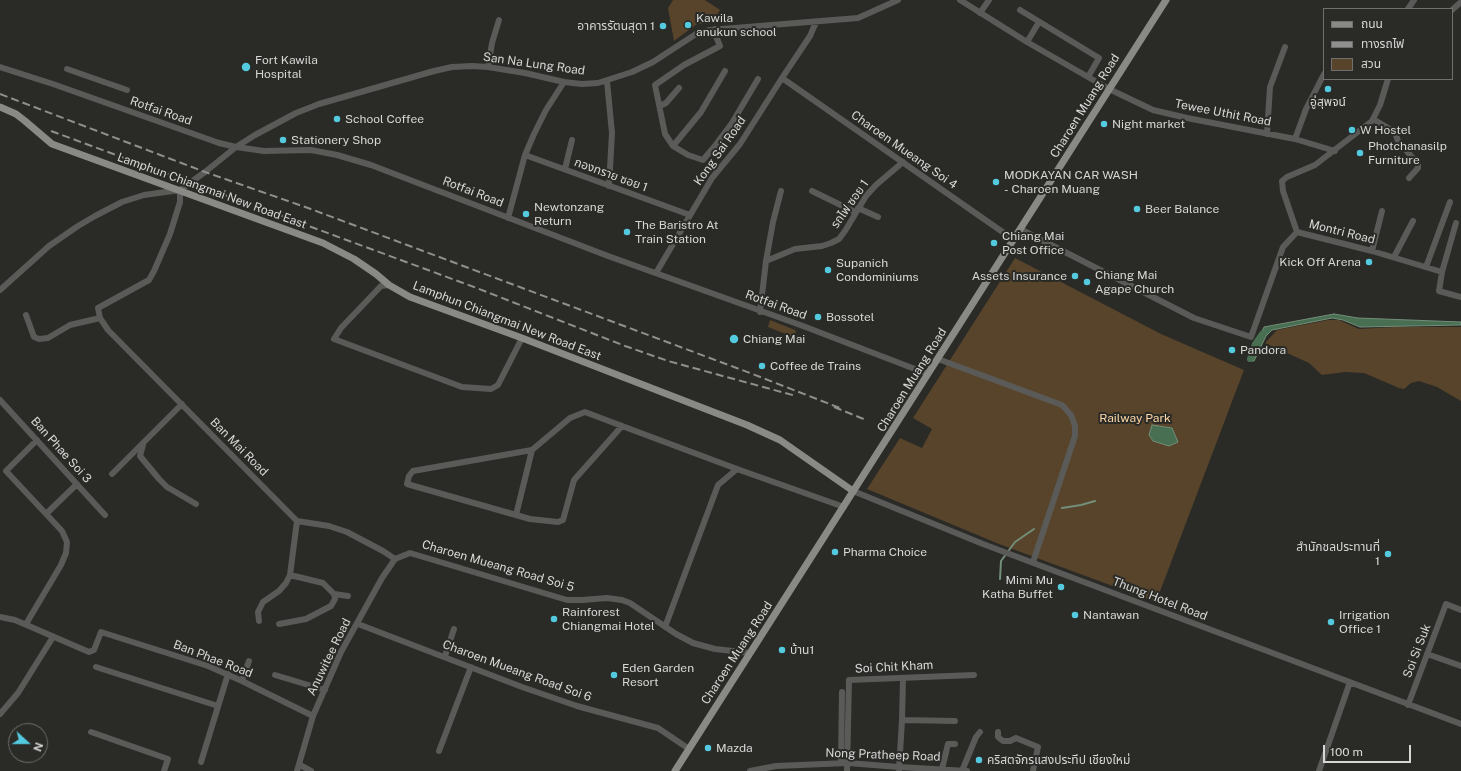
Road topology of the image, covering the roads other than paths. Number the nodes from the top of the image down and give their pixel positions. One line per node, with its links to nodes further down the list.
1 (898, 0): 10 (street, San Na Lung Road)
2 (960, 0): 8 (street, Tewee Uthit Road)
3 (989, 0): 8 (street)
4 (1166, 0): 27 (main road, Charoen Muang Road)
5 (1461, 2): 6 (street)
6 (1453, 9)
7 (1020, 10): 11 (street)
8 (980, 13): 13 (street, Tewee Uthit Road)
9 (499, 20): 16 (street)
10 (816, 22): 12 (street, San Na Lung Road); 21 (street, Kong Sai Road)
11 (1039, 22): 13 (street); 20 (street)
12 (715, 29): 25 (street, San Na Lung Road); 29 (street)
13 (1027, 42): 20 (street, Tewee Uthit Road)
14 (1285, 47): 32 (street)
15 (0, 67): 36 (street, Rotfai Road)
16 (488, 67): 24 (street, San Na Lung Road); 36 (street, San Na Lung Road)
17 (67, 69): 28 (street)
18 (725, 71): 35 (street)
19 (1323, 76): 33 (street)
20 (1088, 77): 27 (street, Tewee Uthit Road)
21 (782, 78): 39 (street, Charoen Mueang Soi 4); 49 (street, Kong Sai Road)
22 (758, 79): 35 (street)
23 (1388, 80): 31 (street, Montri Road)
24 (564, 82): 25 (street, San Na Lung Road); 38 (street)
25 (607, 82): 42 (street)
26 (679, 88): 29 (street)
27 (1109, 89): 32 (street, Tewee Uthit Road); 54 (main road, Charoen Muang Road)
28 (126, 90)
29 (660, 106): 35 (street)
30 (0, 107): 43 (main road, Lamphun Chiangmai New Road East)
31 (1373, 119): 37 (street, Montri Road); 41 (street)
32 (1267, 134): 33 (street, Tewee Uthit Road)
33 (1295, 139): 37 (street, Tewee Uthit Road)
34 (572, 140): 40 (street)
35 (673, 146)
36 (236, 147): 43 (street, San Na Lung Road); 51 (street, Rotfai Road)
37 (1335, 151): 55 (street, Montri Road)
38 (525, 155): 40 (street, กองทราย ซอย 1); 51 (street)
39 (903, 162): 47 (street, รถไฟ ซอย 1); 56 (street, Charoen Mueang Soi 4)
40 (565, 169): 42 (street, กองทราย ซอย 1)
41 (1409, 178)
42 (609, 186): 49 (street, กองทราย ซอย 1)
43 (180, 190): 63 (main road, Lamphun Chiangmai New Road East); 64 (street); 68 (street, Ban Mai Road)
44 (781, 191): 59 (street)
45 (812, 191): 47 (street)
46 (1450, 202): 60 (street)
47 (857, 210): 50 (street); 59 (street, รถไฟ ซอย 1)
48 (1382, 211): 57 (street)
49 (690, 216): 62 (street, Kong Sai Road)
50 (878, 217)
51 (508, 218): 62 (street, Rotfai Road)
52 (1413, 221): 58 (street)
53 (1456, 223): 61 (street)
54 (1020, 229): 55 (street); 56 (main road, Charoen Muang Road)
55 (1297, 232): 57 (street, Montri Road)
56 (1014, 240): 70 (main road, Charoen Muang Road)
57 (1372, 251): 58 (street, Montri Road)
58 (1394, 257): 60 (street, Montri Road)
59 (766, 261): 66 (street)
60 (1426, 267): 61 (street, Montri Road)
61 (1442, 272): 65 (street)
62 (656, 273): 66 (street, Rotfai Road)
63 (388, 285): 69 (main road, Lamphun Chiangmai New Road East); 69 (street)
64 (0, 290)
65 (1461, 297)
66 (760, 312): 71 (street, Rotfai Road)
67 (26, 314): 68 (street)
68 (100, 318): 73 (street, Ban Mai Road)
69 (522, 338): 81 (main road, Lamphun Chiangmai New Road East)
70 (938, 359): 71 (main road, Charoen Muang Road); 91 (street)
71 (928, 374): 80 (main road, Charoen Muang Road)
72 (0, 400): 75 (street, Ban Phae Soi 3)
73 (182, 404): 76 (street); 89 (street, Ban Mai Road)
74 (622, 426): 77 (street); 78 (street); 88 (street)
75 (37, 440): 82 (street, Ban Phae Soi 3); 86 (street)
76 (143, 444): 79 (street); 84 (street)
77 (532, 450): 88 (street); 88 (street)
78 (736, 469): 85 (street); 101 (street)
79 (112, 474)
80 (862, 479): 81 (main road); 83 (main road, Charoen Muang Road)
81 (843, 483): 83 (main road, Lamphun Chiangmai New Road East); 85 (main road)
82 (77, 484): 86 (street); 87 (street, Ban Phae Soi 3)
83 (854, 491): 85 (main road, Charoen Muang Road); 91 (street, Thung Hotel Road)
84 (196, 504)
85 (844, 505): 104 (main road, Charoen Muang Road)
86 (47, 514): 98 (street)
87 (105, 515)
88 (516, 515)
89 (297, 521): 90 (street); 92 (street)
90 (394, 559): 100 (street, Anuwitee Road); 101 (street, Charoen Mueang Road Soi 5)
91 (1033, 562): 116 (street, Thung Hotel Road)
92 (290, 575): 93 (street); 97 (street)
93 (334, 594): 94 (street); 99 (street)
94 (348, 596)
95 (1461, 610): 105 (street, Soi Si Suk)
96 (0, 617): 98 (street)
97 (259, 621)
98 (26, 624): 103 (street)
99 (279, 624)
100 (358, 624): 106 (street, Charoen Mueang Road Soi 6); 117 (street, Anuwitee Road)
101 (665, 627): 104 (street, Charoen Mueang Road Soi 5)
102 (454, 630): 106 (street)
103 (53, 637): 111 (street, Ban Phae Road); 121 (street)
104 (750, 653): 130 (main road, Charoen Muang Road)
105 (1427, 654): 108 (street); 119 (street, Soi Si Suk)
106 (445, 656): 110 (street, Charoen Mueang Road Soi 6)
107 (249, 660): 115 (street)
108 (1461, 666)
109 (96, 667): 120 (street)
110 (471, 667): 130 (street, Charoen Mueang Road Soi 6); 131 (street)
111 (228, 674): 115 (street, Ban Phae Road); 120 (street)
112 (275, 675): 117 (street)
113 (974, 675): 114 (street, Soi Chit Kham)
114 (903, 678): 123 (street); 133 (street, Soi Chit Kham)
115 (242, 681): 122 (street, Ban Phae Road)
116 (1350, 682): 119 (street, Thung Hotel Road); 145 (street)
117 (325, 690): 122 (street, Anuwitee Road)
118 (842, 692): 133 (street)
119 (1408, 705): 125 (street, Thung Hotel Road)
120 (218, 706): 132 (street)
121 (0, 714)
122 (313, 716): 134 (street, Anuwitee Road)
123 (902, 720): 124 (street); 136 (street)
124 (955, 721)
125 (1461, 724)
126 (91, 732): 138 (street)
127 (980, 732): 143 (street)
128 (998, 732): 144 (street)
129 (955, 744): 137 (street)
130 (689, 748): 140 (main road, Charoen Muang Road)
131 (439, 751)
132 (201, 762)
133 (845, 763): 135 (street, Nong Pratheep Road); 136 (street, Nong Pratheep Road); 142 (street)
134 (298, 768): 139 (street)
135 (799, 768): 141 (street, Nong Pratheep Road)
136 (899, 769): 137 (street, Nong Pratheep Road)
137 (942, 769): 143 (street, Nong Pratheep Road)
138 (164, 771)
139 (311, 771)
140 (675, 771)
141 (750, 771)
142 (847, 771)
143 (964, 771)
144 (1034, 771)
145 (1319, 771)

